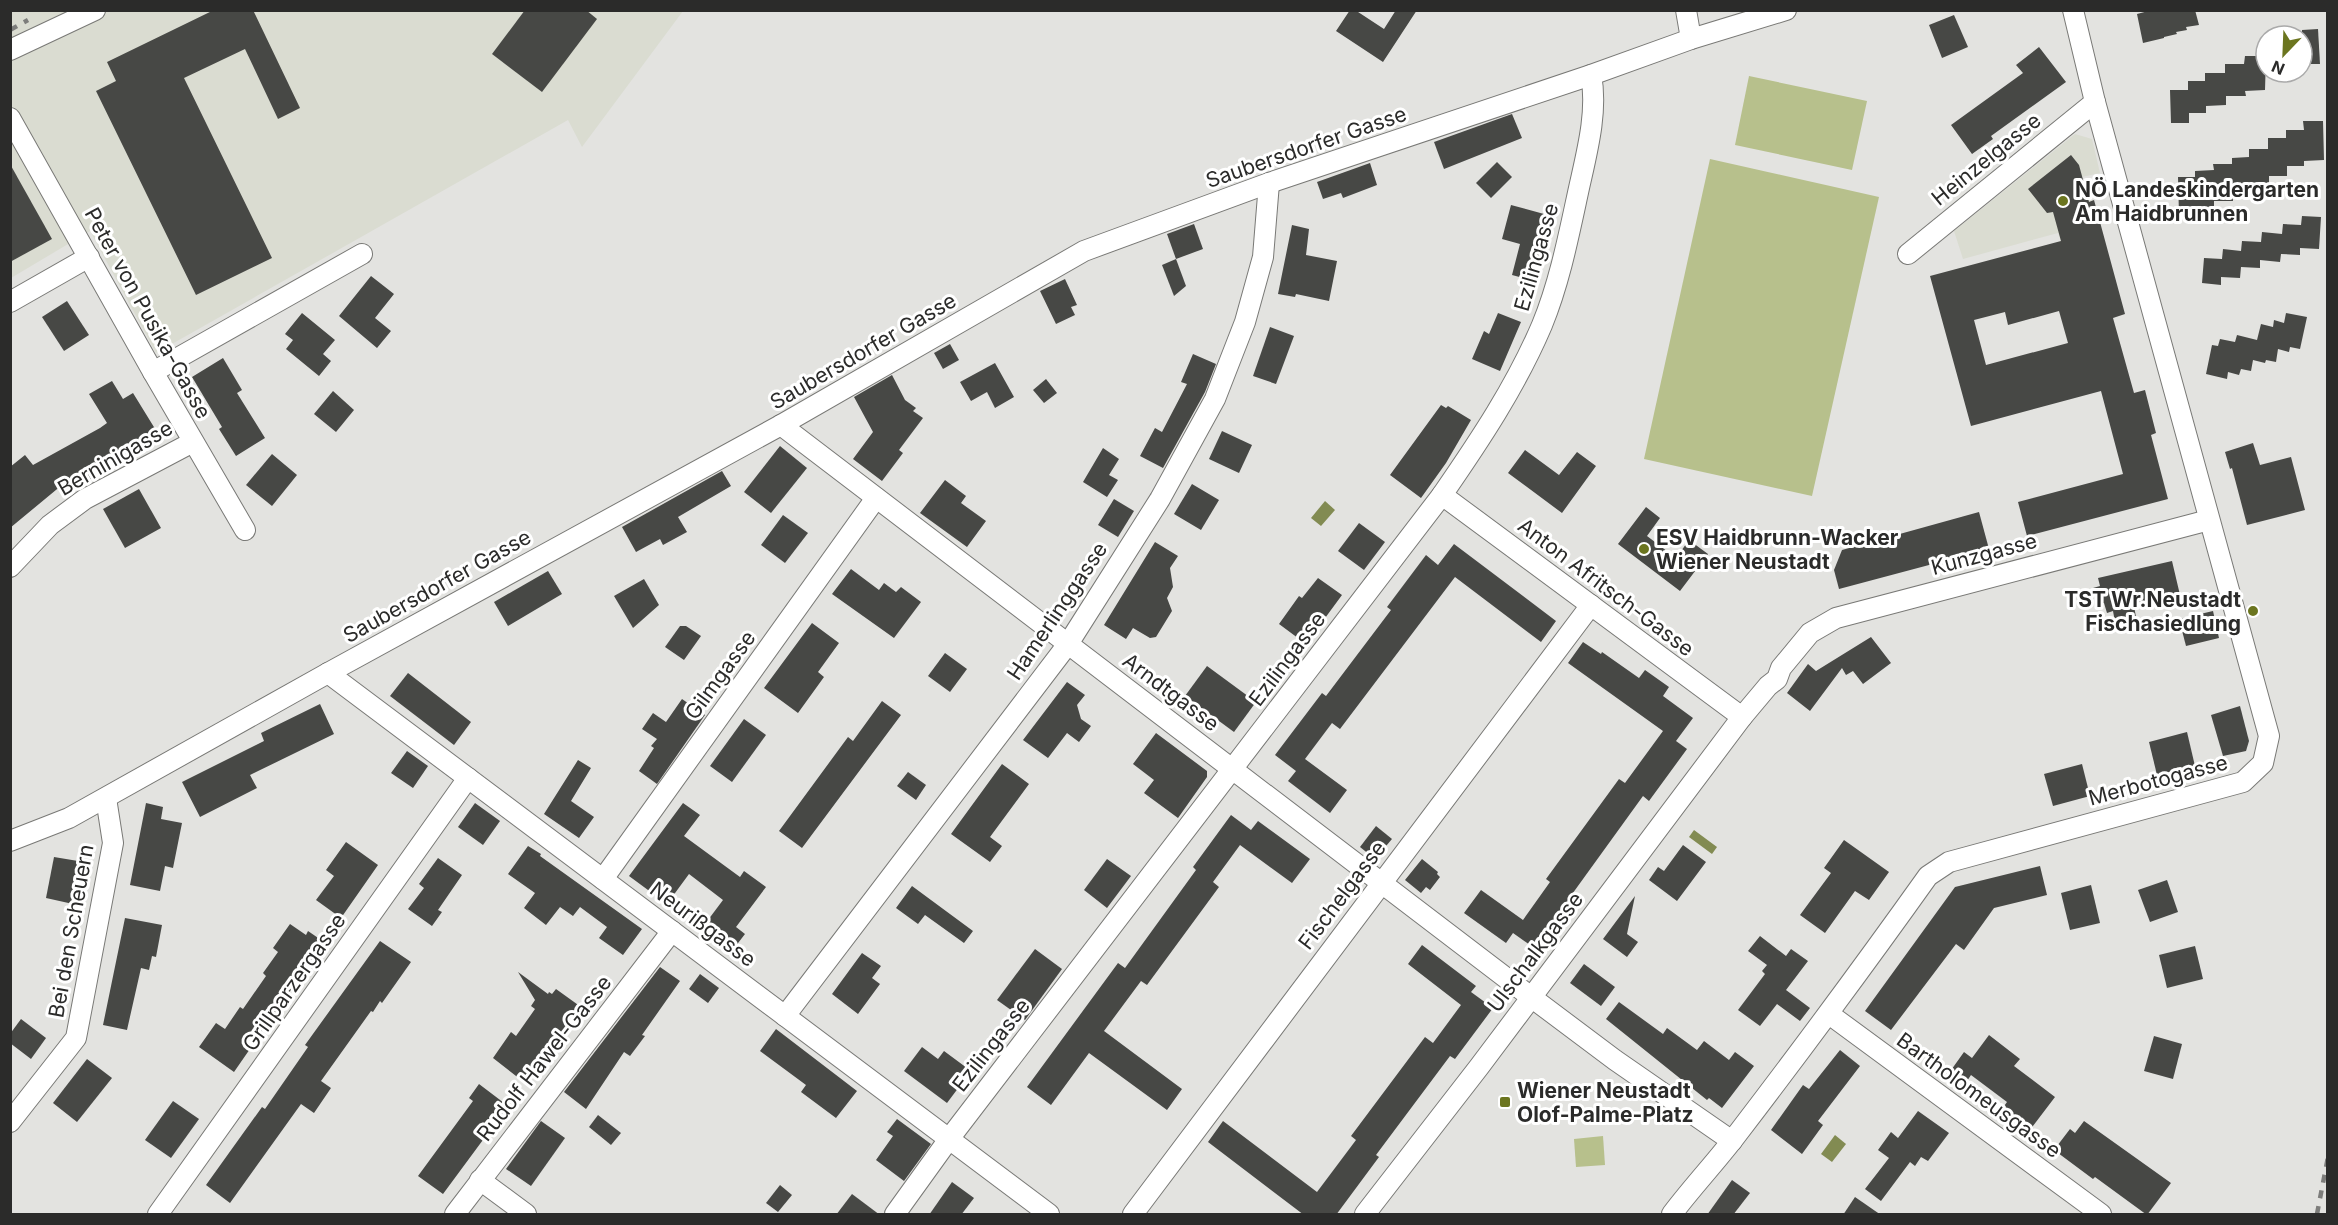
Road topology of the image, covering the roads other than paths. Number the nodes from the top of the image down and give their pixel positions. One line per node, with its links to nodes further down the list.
1 (95, 10): 6 (street)
2 (1686, 10): 5 (street)
3 (1786, 10): 5 (street, Saubersdorfer Gasse)
4 (2073, 10): 8 (street, Merbotogasse)
5 (1691, 39): 7 (street, Saubersdorfer Gasse)
6 (10, 50)
7 (1591, 75): 10 (street, Saubersdorfer Gasse); 18 (street, Ezilingasse)
8 (2095, 102): 12 (street, Heinzelgasse); 20 (street, Merbotogasse)
9 (10, 118): 13 (street, Peter von Pusika-Gasse)
10 (1269, 183): 16 (street, Saubersdorfer Gasse); 24 (street, Hamerlinggasse)
11 (362, 254): 15 (street)
12 (1908, 254)
13 (89, 257): 14 (street); 15 (street, Peter von Pusika-Gasse)
14 (10, 302)
15 (153, 372): 17 (street, Peter von Pusika-Gasse)
16 (781, 425): 19 (street, Arndtgasse); 25 (street, Saubersdorfer Gasse)
17 (193, 442): 21 (street, Peter von Pusika-Gasse); 22 (street, Berninigasse)
18 (1442, 495): 23 (street, Anton Afritsch-Gasse); 27 (street, Ezilingasse)
19 (876, 498): 24 (street, Arndtgasse); 31 (street, Gilmgasse)
20 (2209, 520): 26 (street, Kunzgasse); 35 (street, Merbotogasse)
21 (245, 530)
22 (10, 567)
23 (1591, 605): 26 (street, Anton Afritsch-Gasse); 32 (street, Fischelgasse)
24 (1068, 644): 27 (street, Arndtgasse); 36 (street, Hamerlinggasse)
25 (328, 672): 28 (street, Neurißgasse); 29 (street, Saubersdorfer Gasse)
26 (1742, 717): 34 (street, Ulschalkgasse)
27 (1232, 770): 32 (street, Arndtgasse); 38 (street, Ezilingasse)
28 (468, 777): 31 (street, Neurißgasse); 41 (street, Grillparzergasse)
29 (106, 798): 30 (street, Saubersdorfer Gasse); 37 (street, Bei den Scheuern)
30 (10, 841)
31 (603, 879): 33 (street, Neurißgasse)
32 (1381, 883): 34 (street, Arndtgasse); 46 (street, Fischelgasse)
33 (672, 931): 36 (street, Neurißgasse); 40 (street, Rudolf Hawel-Gasse)
34 (1531, 997): 39 (street, Arndtgasse); 47 (street, Ulschalkgasse)
35 (1829, 1014): 39 (street, Merbotogasse); 49 (street, Bartholomeusgasse)
36 (785, 1016): 38 (street, Neurißgasse)
37 (10, 1122)
38 (949, 1139): 44 (street, Ezilingasse); 45 (street, Neurißgasse)
39 (1732, 1141): 48 (street, Merbotogasse)
40 (480, 1180): 42 (street, Rudolf Hawel-Gasse); 43 (street)
41 (159, 1215)
42 (455, 1215)
43 (526, 1215)
44 (895, 1215)
45 (1049, 1215)
46 (1133, 1215)
47 (1365, 1215)
48 (1672, 1215)
49 (2101, 1215)

